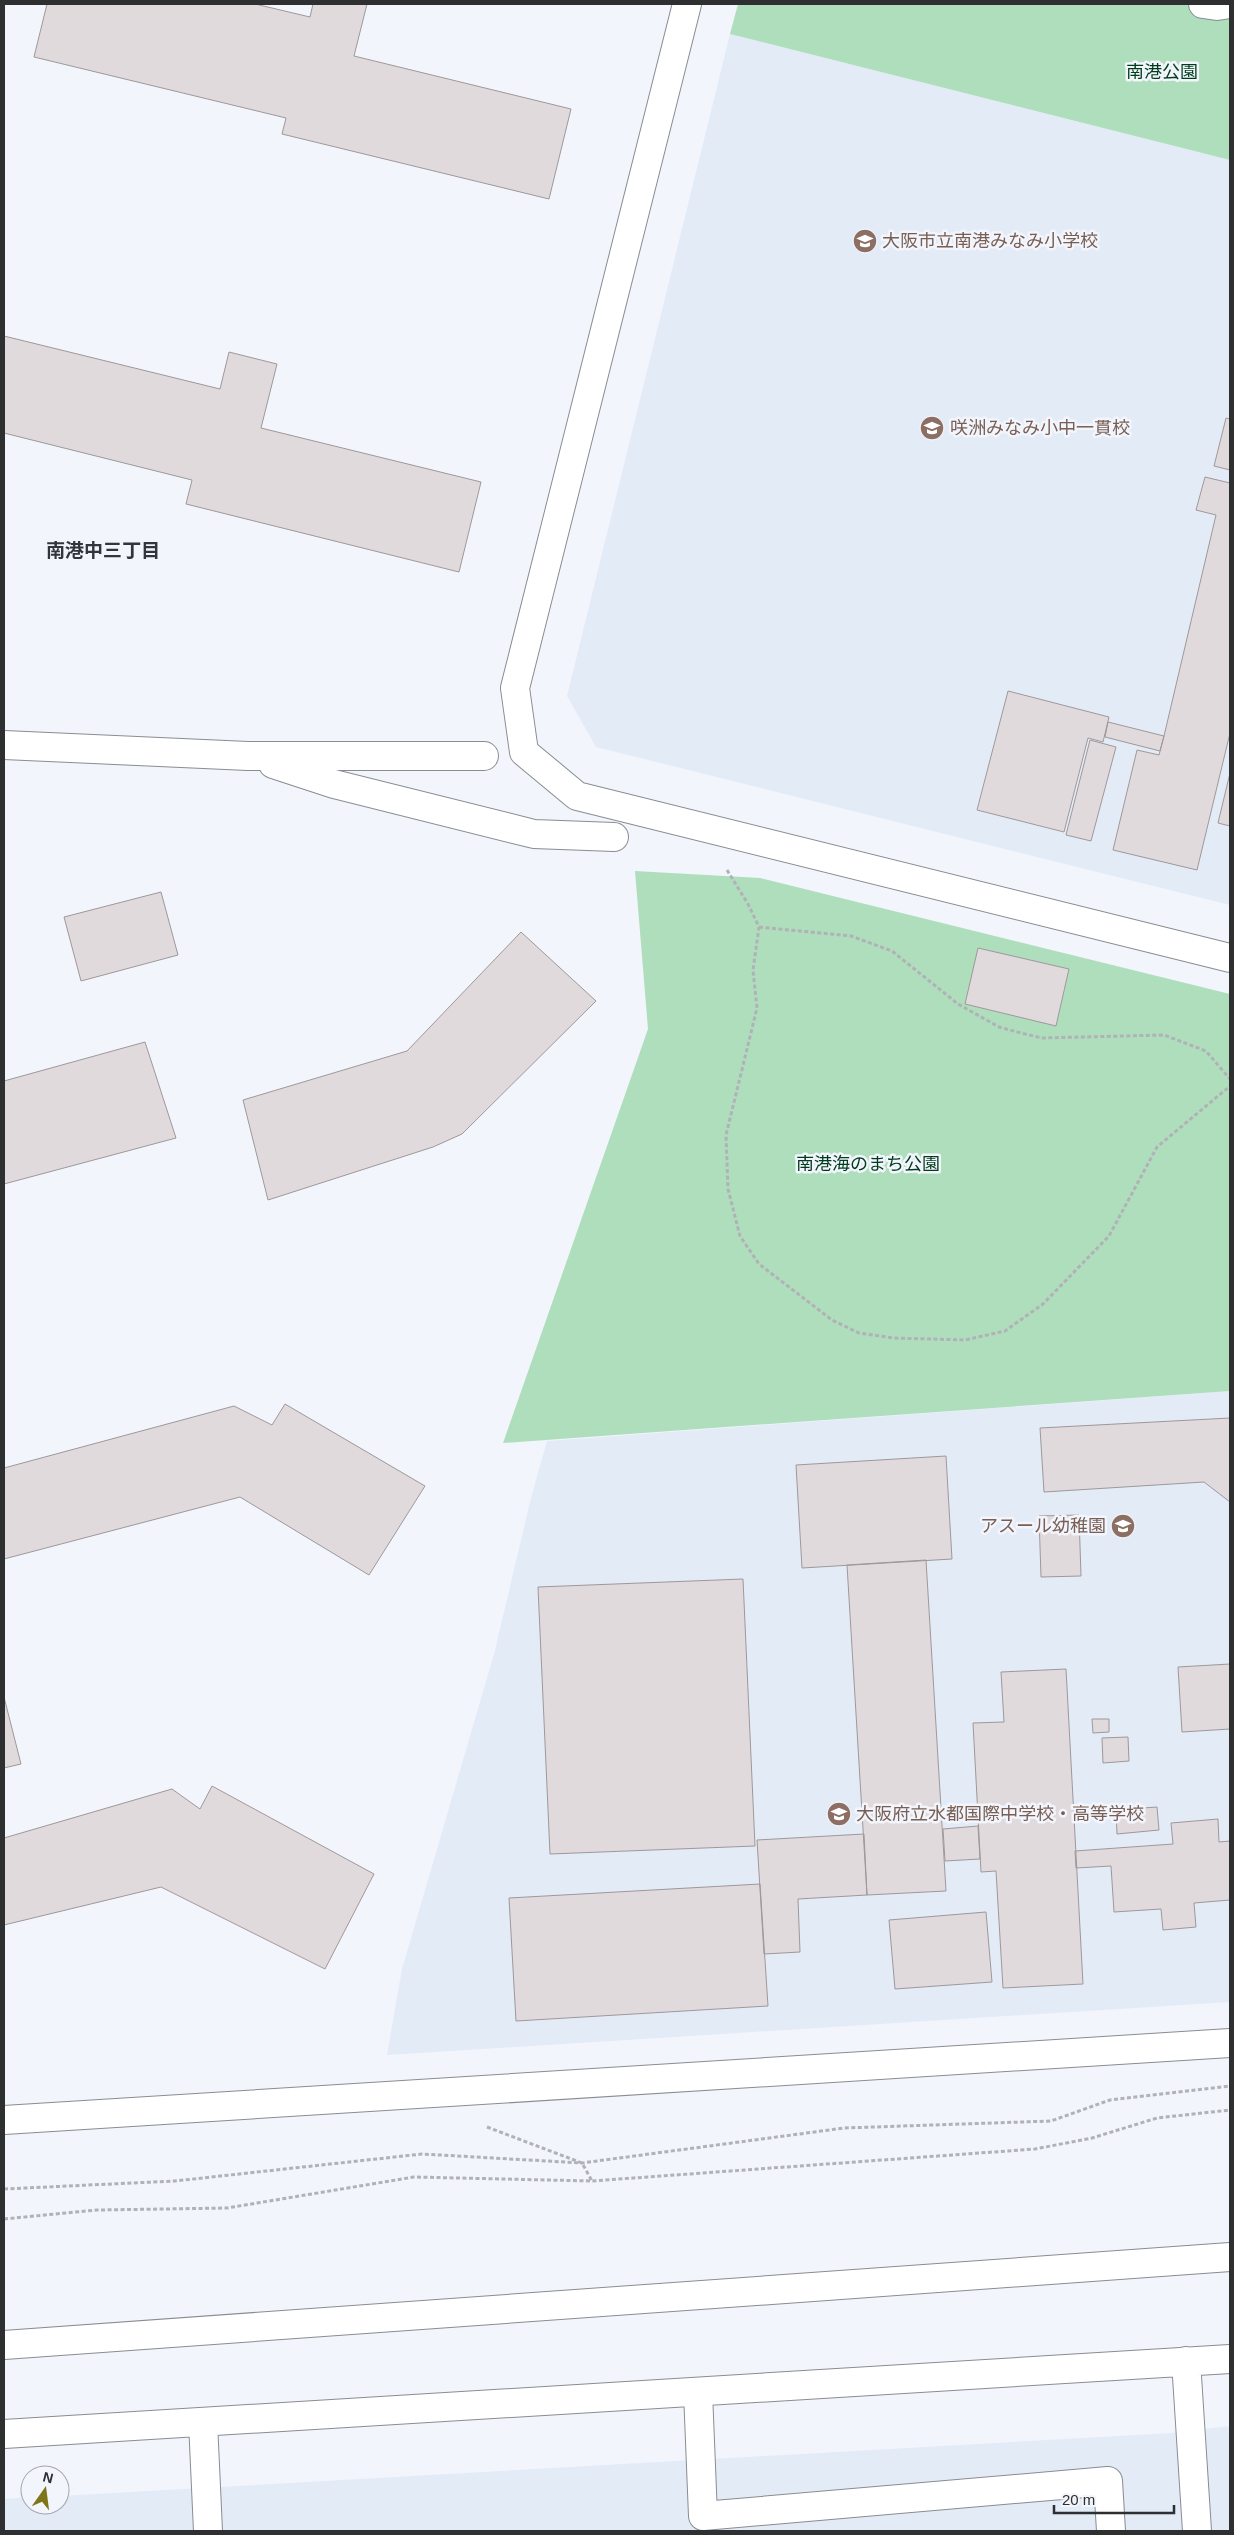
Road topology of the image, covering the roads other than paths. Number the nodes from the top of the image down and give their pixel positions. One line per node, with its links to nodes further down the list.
1 (687, 4): 8 (street)
2 (1203, 4): 3 (street)
3 (1230, 4)
4 (4, 745): 5 (street)
5 (248, 756): 6 (street); 7 (street)
6 (484, 756)
7 (614, 837)
8 (1230, 958)
9 (1230, 2043): 10 (street)
10 (4, 2120)
11 (1230, 2257): 12 (street)
12 (4, 2345)
13 (1230, 2359): 14 (street)
14 (1186, 2361): 15 (street); 20 (street)
15 (698, 2392): 16 (street); 19 (street)
16 (202, 2422): 17 (street); 18 (street)
17 (4, 2434)
18 (208, 2531)
19 (1111, 2531)
20 (1197, 2531)

